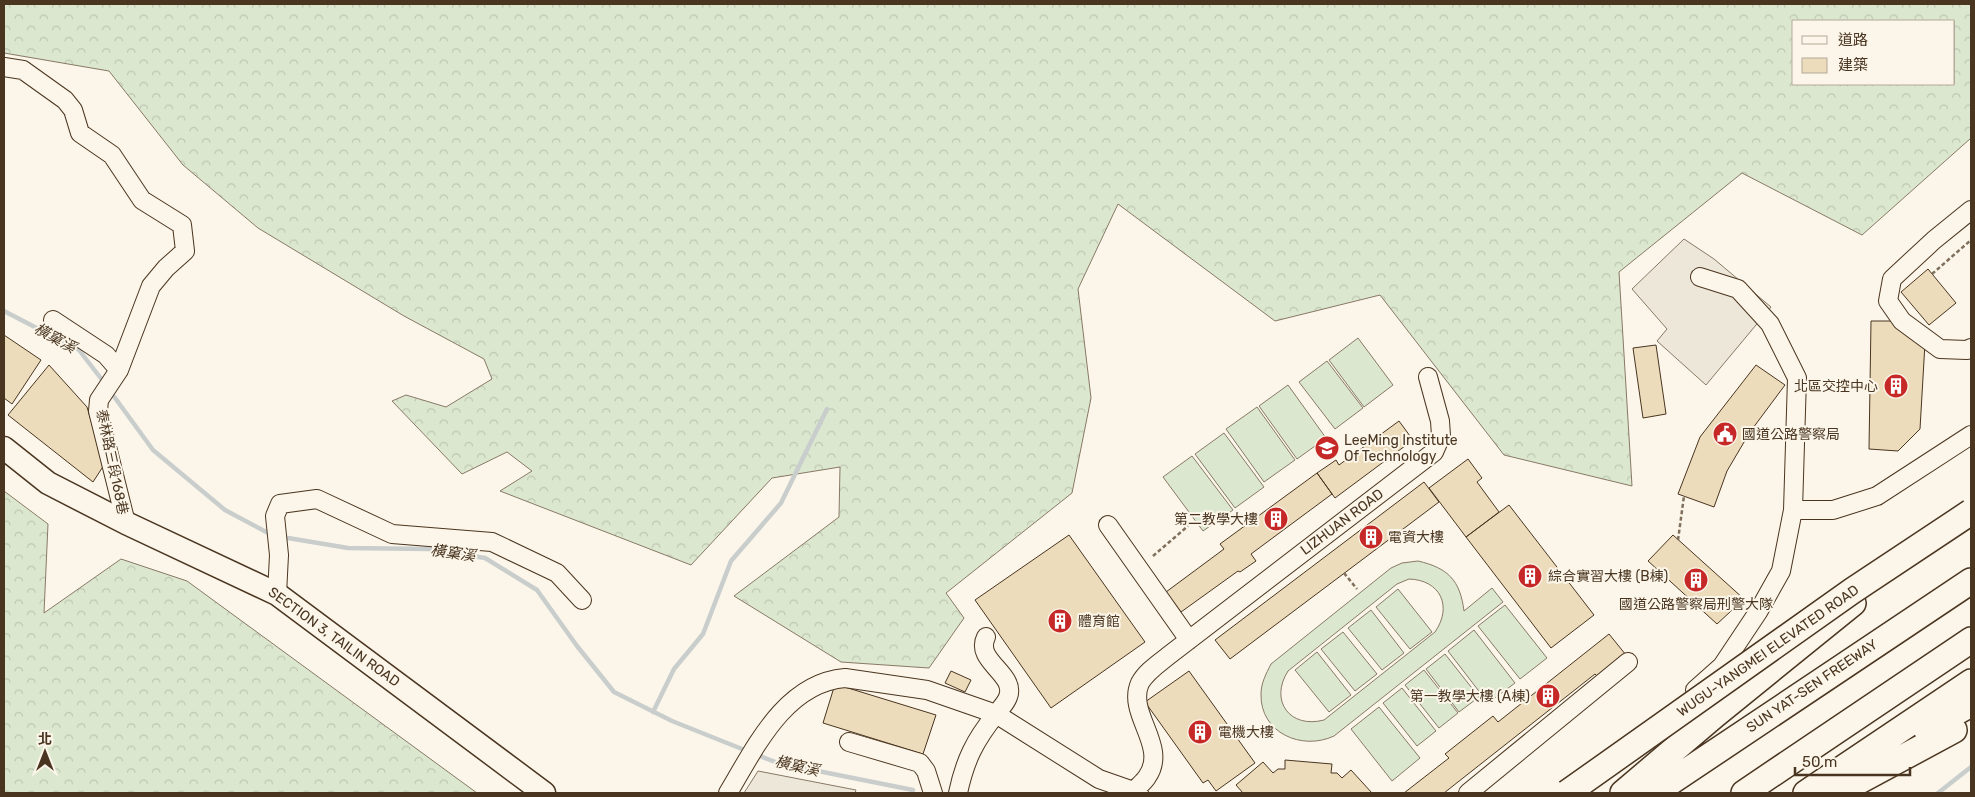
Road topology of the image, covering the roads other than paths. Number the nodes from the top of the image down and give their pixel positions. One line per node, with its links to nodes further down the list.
1 (4, 67): 6 (lane)
2 (1971, 210): 5 (lane)
3 (1700, 277): 11 (lane)
4 (53, 320): 6 (lane)
5 (1971, 348)
6 (116, 374): 13 (lane, 泰林路三段168巷)
7 (1428, 377): 19 (lane, LIZHUAN ROAD)
8 (1971, 434): 11 (lane)
9 (4, 448): 13 (main road, SECTION 3, TAILIN ROAD)
10 (1971, 508): 35 (highway)
11 (1793, 510): 33 (lane)
12 (1971, 512): 34 (highway, WUGU-YANGMEI ELEVATED ROAD, bridge)
13 (126, 523): 16 (main road, SECTION 3, TAILIN ROAD)
14 (1108, 525): 19 (lane)
15 (1971, 581): 36 (highway, SUN YAT-SEN FREEWAY)
16 (277, 594): 17 (lane); 28 (main road, SECTION 3, TAILIN ROAD)
17 (582, 600)
18 (986, 637): 24 (lane)
19 (1189, 640): 27 (lane, LIZHUAN ROAD)
20 (1971, 640): 37 (highway)
21 (1628, 662): 32 (lane)
22 (1971, 682): 38 (highway)
23 (1971, 704): 39 (highway)
24 (996, 714): 27 (lane, LIZHUAN ROAD); 29 (lane, LIZHUAN ROAD); 31 (lane)
25 (1971, 720): 40 (highway)
26 (850, 742): 30 (lane)
27 (1136, 792)
28 (544, 793)
29 (728, 793)
30 (933, 793)
31 (958, 793)
32 (1468, 793)
33 (1562, 793)
34 (1567, 793)
35 (1623, 793)
36 (1654, 793)
37 (1744, 793)
38 (1806, 793)
39 (1813, 793)
40 (1837, 793)

